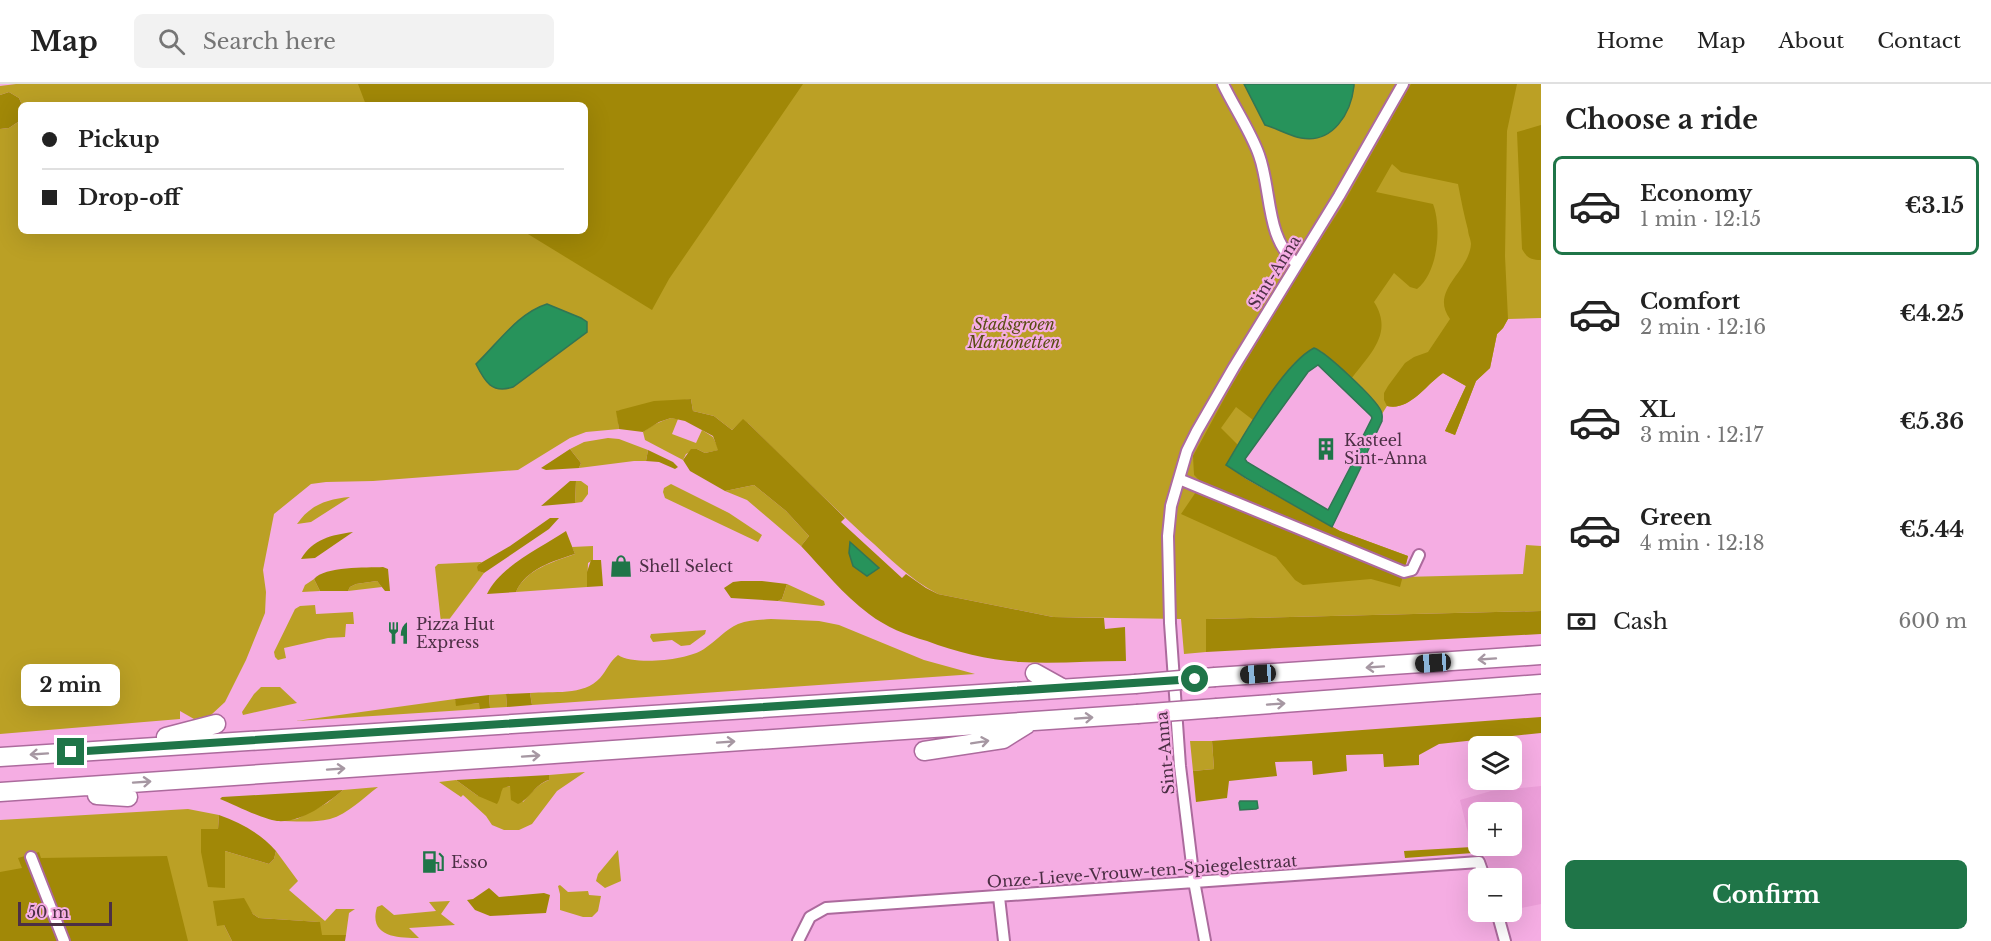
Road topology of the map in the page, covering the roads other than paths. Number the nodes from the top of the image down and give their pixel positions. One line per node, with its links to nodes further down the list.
1 (1223, 84): 3 (street)
2 (1403, 84): 3 (street, Sint-Anna)
3 (1297, 264): 4 (street, Sint-Anna)
4 (1179, 480): 5 (street); 20 (street, Sint-Anna)
5 (1419, 555)
6 (1541, 655): 9 (highway, one-way to 9, bridge)
7 (1035, 673): 9 (highway)
8 (1541, 684): 10 (highway, one-way to 8, bridge)
9 (1062, 688): 12 (highway)
10 (1032, 722): 13 (highway, one-way to 10); 15 (highway, one-way to 10)
11 (216, 724): 12 (highway)
12 (118, 748): 14 (highway, one-way to 14)
13 (924, 751)
14 (0, 757)
15 (21, 790): 16 (highway); 17 (highway)
16 (0, 792)
17 (128, 796)
18 (31, 857): 23 (street)
19 (1481, 868): 20 (street, Onze-Lieve-Vrouw-ten-Spiegelestraat)
20 (1194, 881): 21 (street, Onze-Lieve-Vrouw-ten-Spiegelestraat); 26 (street, Sint-Anna)
21 (999, 897): 24 (street, Onze-Lieve-Vrouw-ten-Spiegelestraat); 25 (street)
22 (1500, 922): 27 (street)
23 (64, 941)
24 (798, 941)
25 (1004, 941)
26 (1205, 941)
27 (1505, 941)

